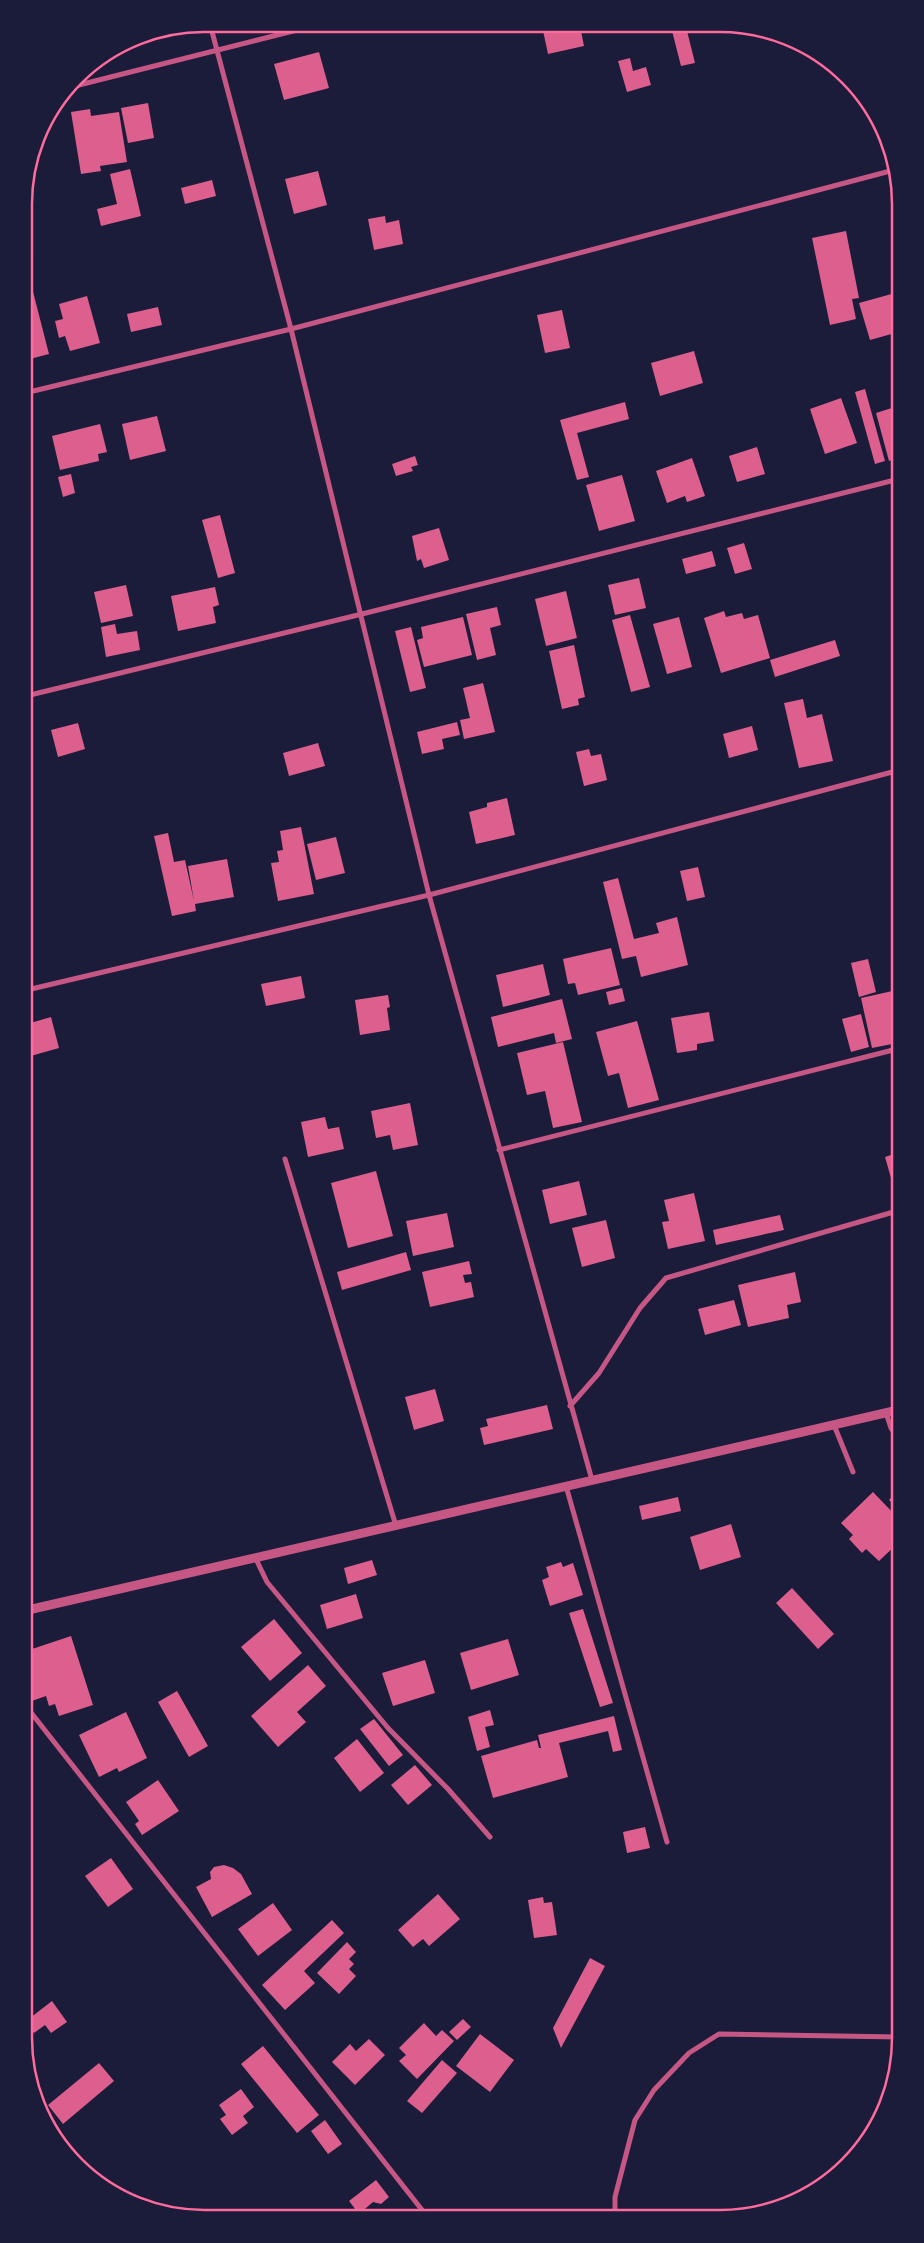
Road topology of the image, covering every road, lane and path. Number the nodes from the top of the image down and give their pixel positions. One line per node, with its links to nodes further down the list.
1 (212, 32): 3 (street)
2 (290, 32): 3 (street)
3 (217, 51): 4 (street); 6 (street)
4 (82, 84)
5 (888, 172): 6 (street)
6 (291, 328): 7 (street); 9 (street)
7 (33, 391)
8 (892, 481): 9 (street)
9 (362, 614): 10 (street); 12 (street)
10 (33, 694)
11 (892, 772): 12 (street)
12 (429, 895): 13 (street); 15 (street)
13 (33, 988)
14 (892, 1050): 15 (street)
15 (499, 1150): 18 (street)
16 (285, 1159): 26 (street)
17 (891, 1213): 18 (street)
18 (570, 1406): 24 (street)
19 (891, 1412): 20 (street)
20 (886, 1413): 21 (street); 22 (street)
21 (834, 1425): 23 (street); 24 (street)
22 (891, 1428)
23 (854, 1472)
24 (592, 1480): 25 (street)
25 (566, 1486): 26 (street); 31 (street)
26 (396, 1526): 27 (street)
27 (255, 1556): 28 (street); 30 (street)
28 (32, 1609)
29 (32, 1714): 33 (street)
30 (490, 1837)
31 (667, 1842)
32 (891, 2037): 34 (street)
33 (422, 2210)
34 (615, 2210)

